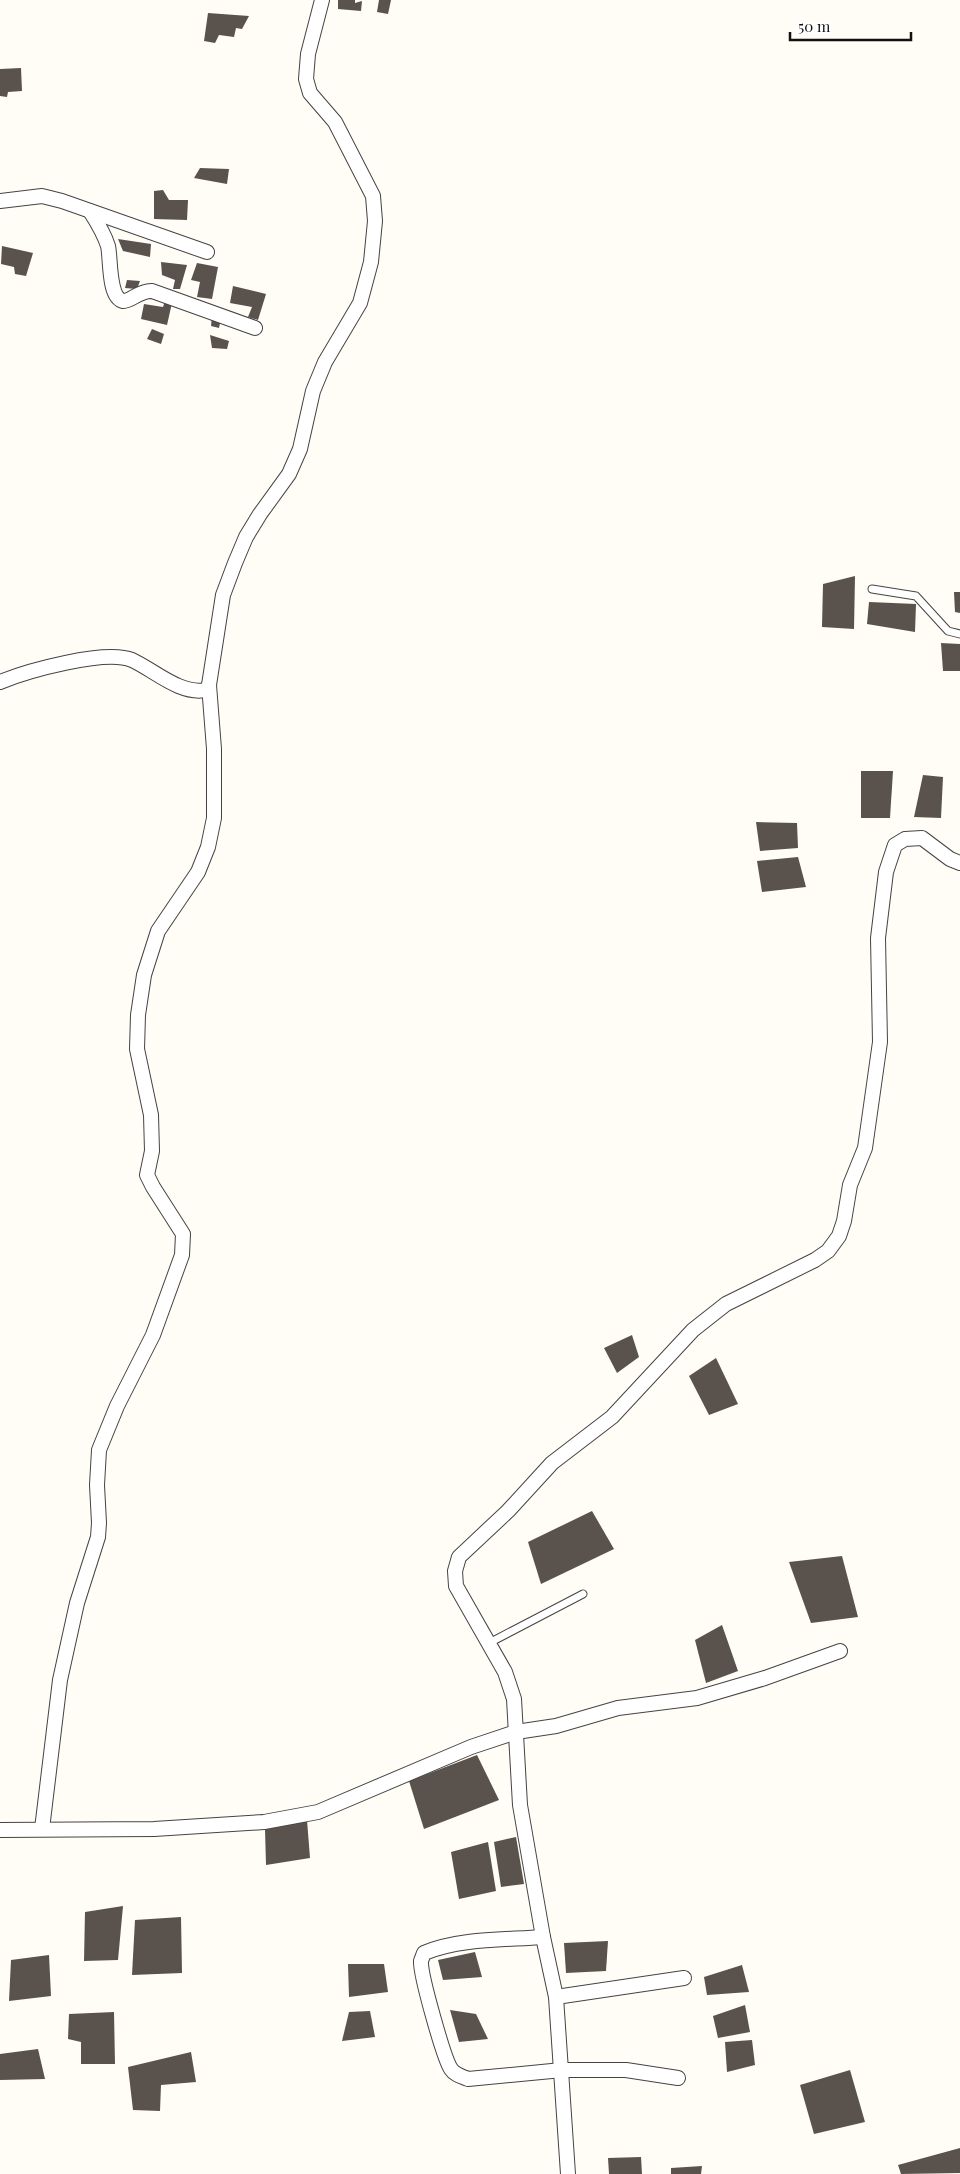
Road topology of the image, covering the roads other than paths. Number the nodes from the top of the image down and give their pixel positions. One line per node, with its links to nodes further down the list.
1 (322, 0): 9 (street)
2 (0, 201): 3 (street)
3 (90, 211): 4 (street); 5 (street)
4 (207, 252)
5 (256, 328)
6 (872, 589): 7 (lane)
7 (960, 634)
8 (0, 682): 9 (street)
9 (209, 685): 15 (street)
10 (960, 862): 12 (street)
11 (583, 1594): 12 (lane)
12 (489, 1643): 14 (street)
13 (840, 1651): 14 (street)
14 (516, 1732): 15 (street); 17 (street)
15 (42, 1829): 16 (street)
16 (0, 1830)
17 (543, 1937): 19 (street); 20 (street)
18 (684, 1978): 19 (street)
19 (556, 1997): 20 (street)
20 (562, 2070): 21 (street); 22 (street)
21 (678, 2078)
22 (568, 2174)

